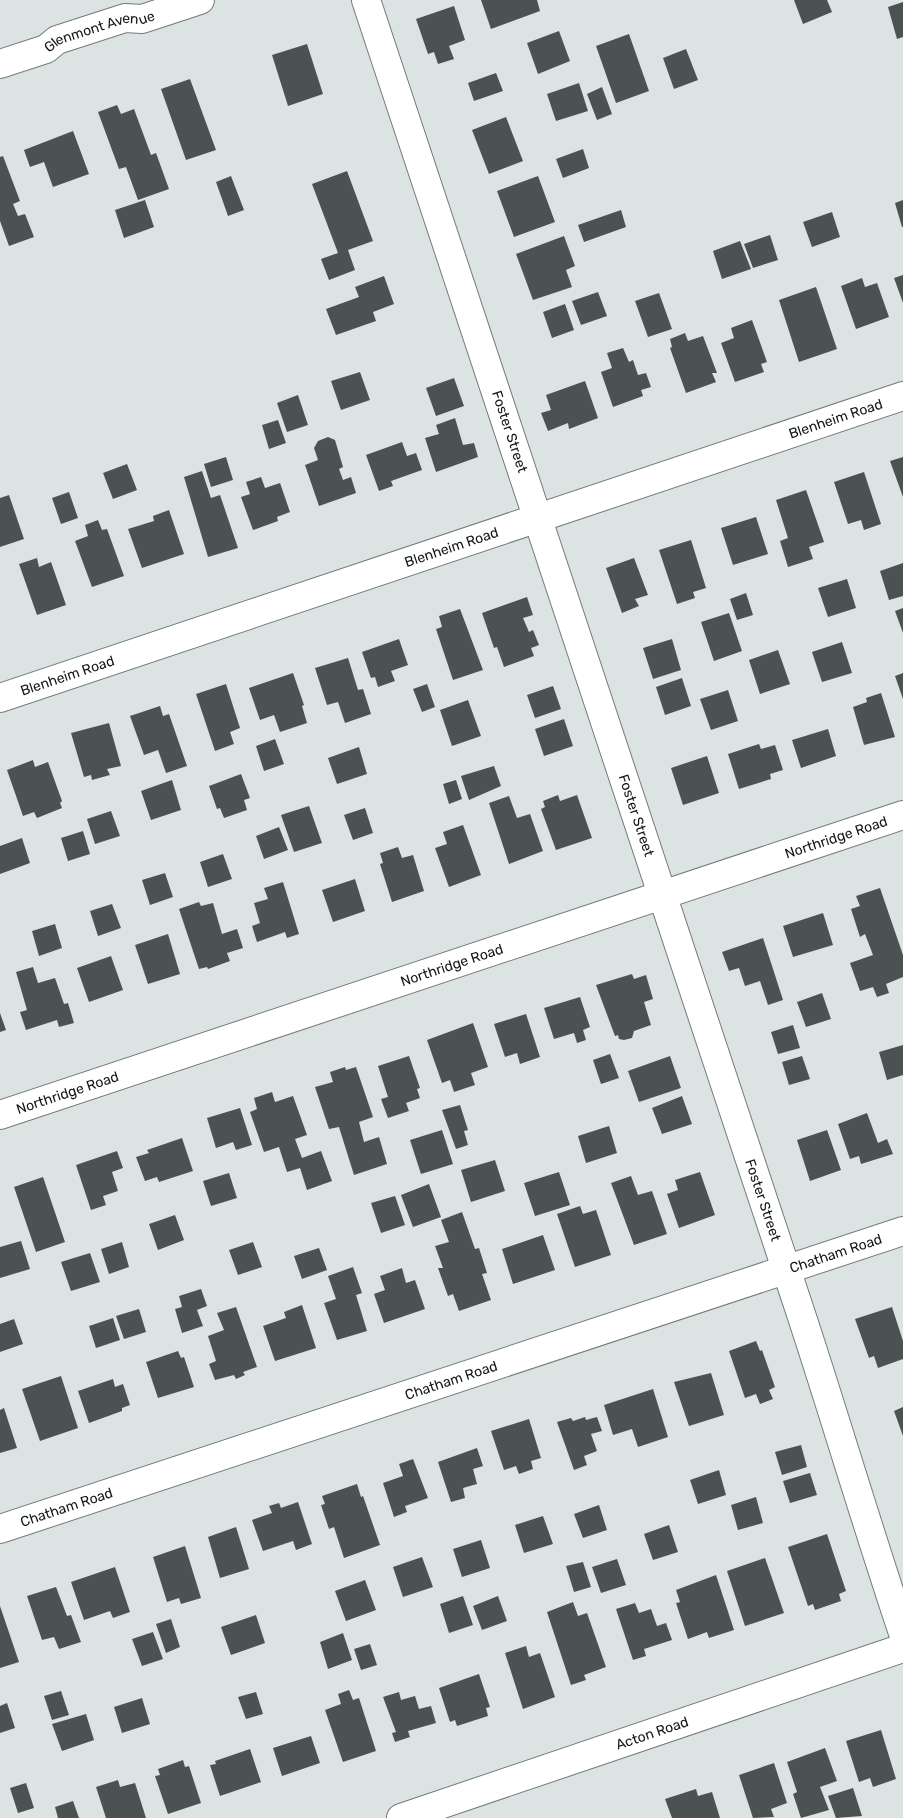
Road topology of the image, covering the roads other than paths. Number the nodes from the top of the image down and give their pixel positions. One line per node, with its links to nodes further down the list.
1 (200, 0): 3 (street, Glenmont Avenue)
2 (366, 0): 5 (street, Foster Street)
3 (0, 64)
4 (903, 396): 5 (street, Blenheim Road)
5 (539, 518): 6 (street, Blenheim Road); 8 (street, Foster Street)
6 (0, 698)
7 (903, 815): 8 (street, Northridge Road)
8 (663, 894): 9 (street, Northridge Road); 11 (street, Foster Street)
9 (0, 1115)
10 (903, 1231): 11 (street, Chatham Road)
11 (785, 1270): 12 (street, Chatham Road); 13 (street, Foster Street)
12 (0, 1529)
13 (903, 1633)
14 (903, 1648): 15 (street, Acton Road)
15 (401, 1818)

